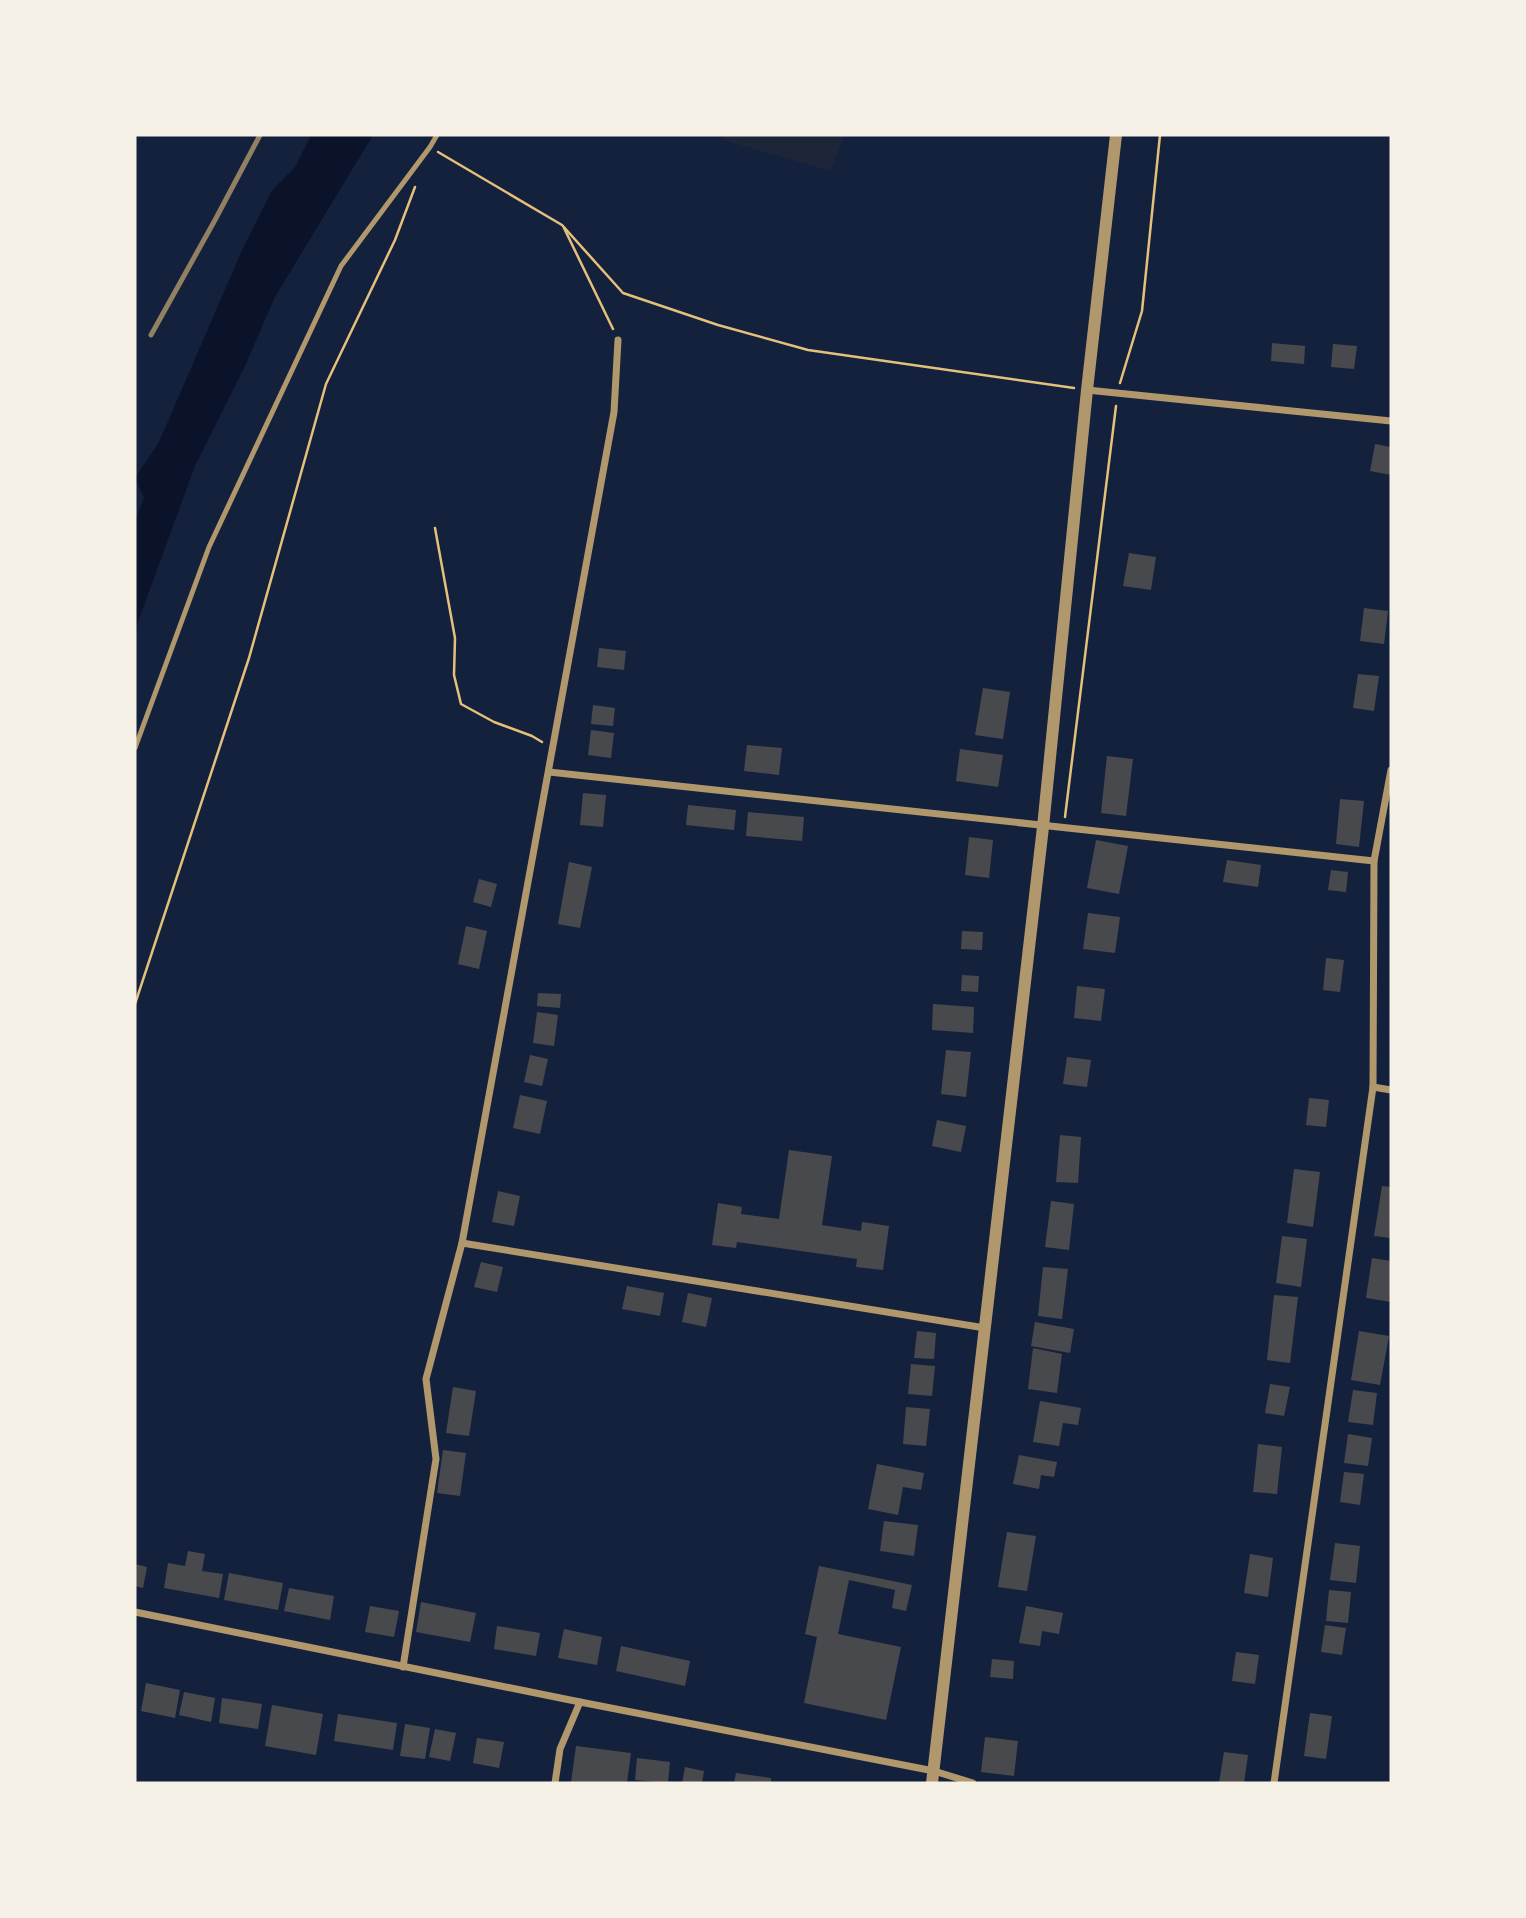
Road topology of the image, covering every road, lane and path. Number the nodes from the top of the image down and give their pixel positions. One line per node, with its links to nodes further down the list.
1 (437, 135): 4 (lane)
2 (1116, 135): 8 (street)
3 (1160, 135): 9 (path)
4 (430, 147): 6 (path); 12 (lane)
5 (417, 182): 19 (path)
6 (562, 225): 7 (path); 8 (path)
7 (618, 340): 13 (street)
8 (1087, 390): 9 (street); 16 (street)
9 (1117, 394): 10 (street); 17 (path)
10 (1391, 421)
11 (435, 528): 13 (path)
12 (135, 748)
13 (553, 750): 15 (street)
14 (1391, 770): 18 (street)
15 (550, 772): 16 (street); 22 (street)
16 (1044, 827): 17 (street); 23 (street)
17 (1063, 829): 18 (street)
18 (1374, 861): 20 (street)
19 (135, 1004)
20 (1373, 1087): 21 (street); 30 (street)
21 (1391, 1090)
22 (462, 1243): 23 (street); 25 (street)
23 (985, 1328): 27 (street)
24 (135, 1612): 25 (street)
25 (403, 1667): 26 (street)
26 (580, 1702): 27 (street); 28 (street)
27 (933, 1777): 29 (street)
28 (555, 1783)
29 (973, 1783)
30 (1274, 1783)

